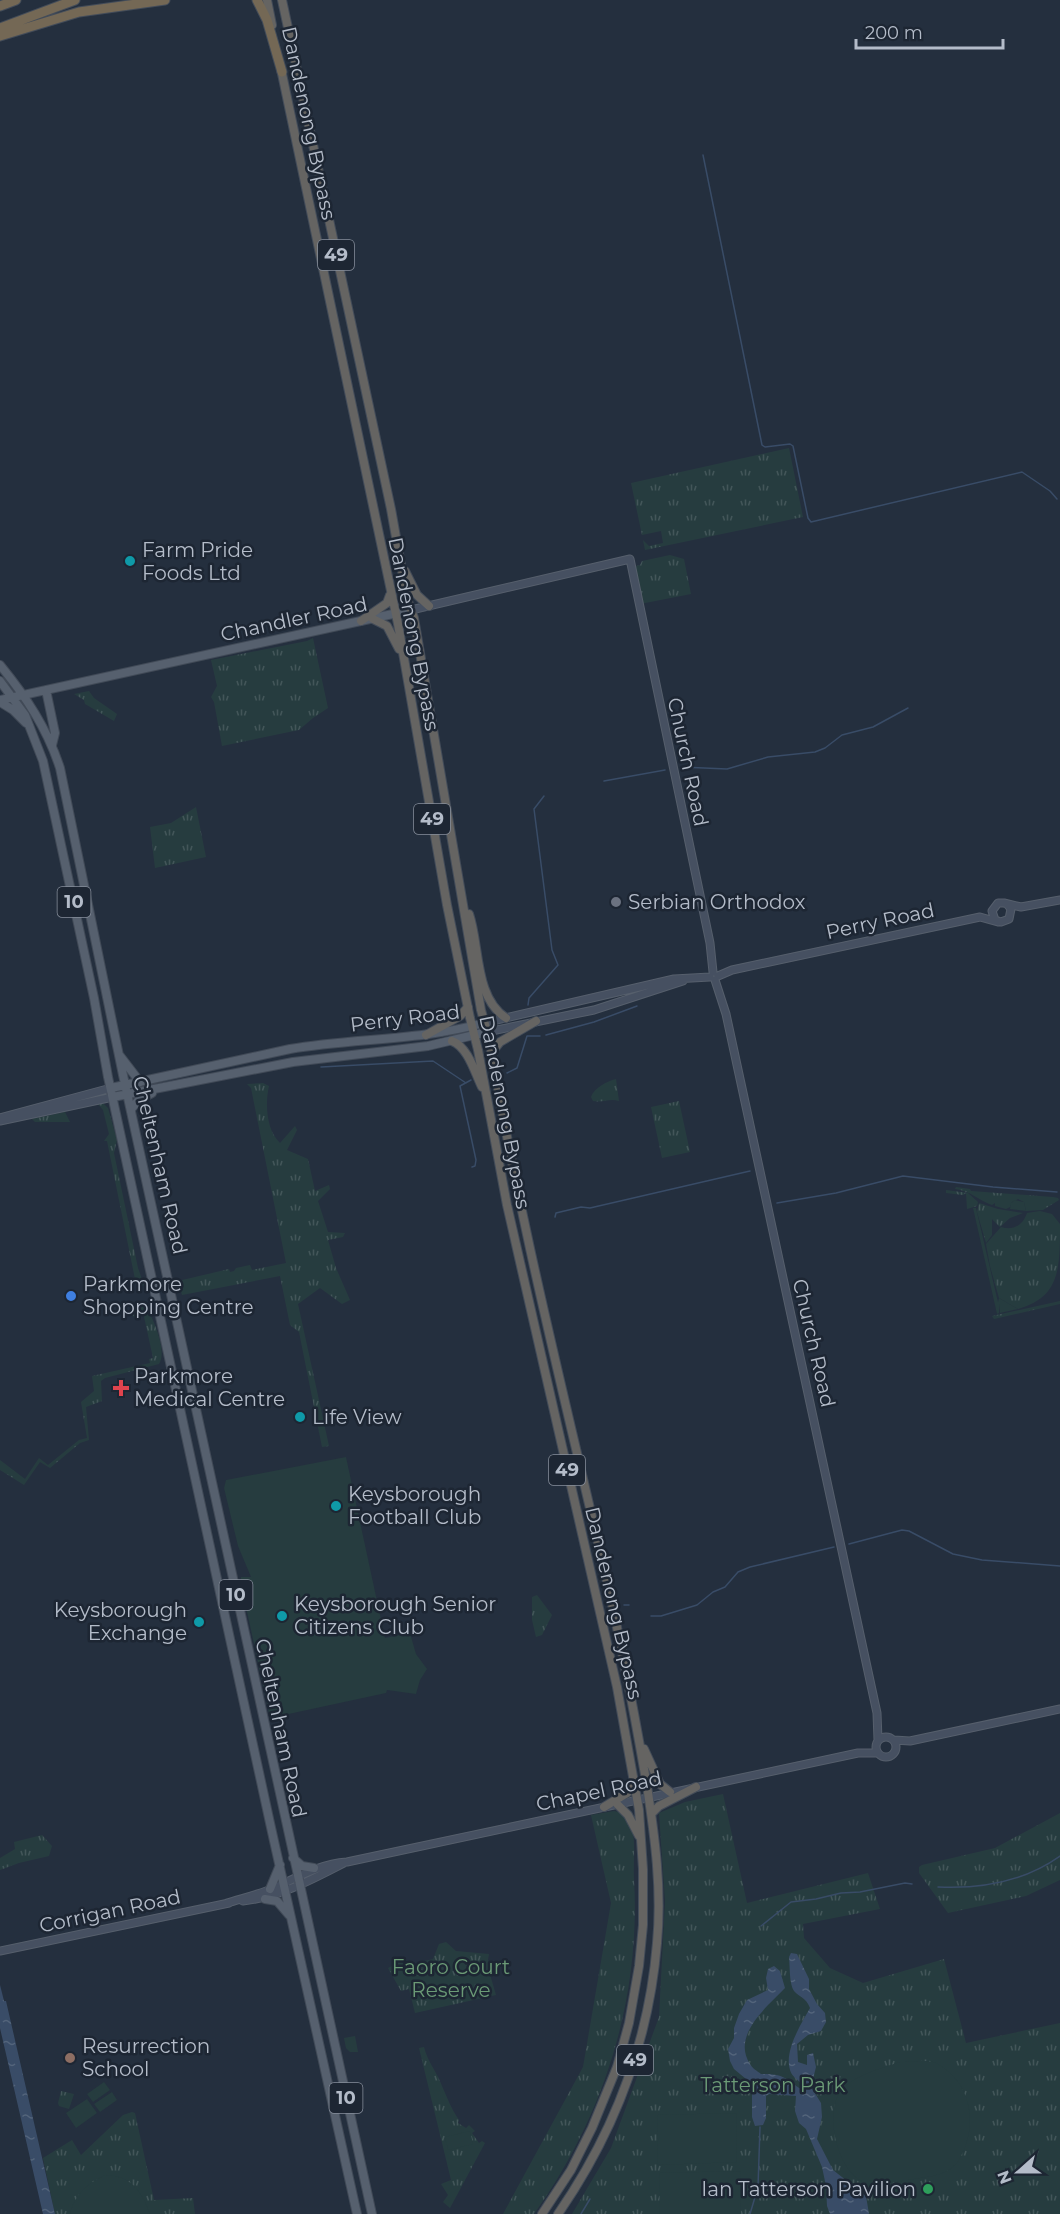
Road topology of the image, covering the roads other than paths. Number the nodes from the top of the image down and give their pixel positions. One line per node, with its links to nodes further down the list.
1 (16, 0): 7 (highway)
2 (75, 0): 8 (highway)
3 (165, 0): 9 (highway)
4 (257, 0): 10 (highway)
5 (267, 0): 10 (highway, Dandenong Bypass / 49)
6 (282, 0): 11 (highway, Dandenong Bypass / 49)
7 (0, 6)
8 (0, 28)
9 (0, 36)
10 (282, 72): 13 (highway, Dandenong Bypass / 49)
11 (396, 544): 14 (highway); 15 (highway, Dandenong Bypass / 49)
12 (630, 559): 14 (main road, Chandler Road); 36 (main road, Church Road)
13 (390, 595): 16 (highway, Dandenong Bypass / 49); 18 (highway)
14 (429, 606): 15 (main road, Chandler Road)
15 (411, 610): 16 (main road, Chandler Road); 28 (highway, Dandenong Bypass / 49)
16 (394, 614): 17 (main road, Chandler Road); 19 (highway, Dandenong Bypass / 49)
17 (373, 619): 18 (main road, Chandler Road); 19 (highway)
18 (362, 621): 22 (main road, Chandler Road)
19 (403, 658): 38 (highway, Dandenong Bypass / 49)
20 (0, 665): 23 (main road, Cheltenham Road / 10)
21 (0, 681): 24 (main road, Cheltenham Road / 10)
22 (46, 690): 23 (main road, Chandler Road); 27 (main road)
23 (23, 694): 24 (main road, Chandler Road); 27 (main road, Cheltenham Road / 10)
24 (12, 697): 25 (main road, Chandler Road); 26 (main road, Cheltenham Road / 10)
25 (0, 701): 26 (main road)
26 (33, 731): 51 (main road, Cheltenham Road / 10)
27 (52, 745): 48 (main road, Cheltenham Road / 10)
28 (461, 893): 39 (highway); 41 (highway, Dandenong Bypass / 49)
29 (1060, 900): 31 (main road)
30 (1007, 904): 31 (main road); 32 (main road); 34 (main road)
31 (1027, 907): 34 (main road)
32 (993, 908): 33 (main road, Perry Road); 35 (main road)
33 (980, 917): 35 (main road, Perry Road); 36 (main road, Perry Road)
34 (1009, 918): 35 (main road)
35 (998, 921)
36 (714, 976): 37 (main road, Perry Road); 68 (main road, Church Road)
37 (688, 979): 39 (main road, Perry Road); 40 (main road, Perry Road)
38 (468, 1007): 42 (highway, Dandenong Bypass / 49); 44 (highway)
39 (506, 1018): 41 (main road, Perry Road)
40 (536, 1021): 43 (main road, Perry Road); 47 (highway)
41 (484, 1023): 42 (main road, Perry Road); 43 (highway, Dandenong Bypass / 49)
42 (472, 1026): 44 (main road, Perry Road); 45 (highway, Dandenong Bypass / 49)
43 (487, 1032): 45 (main road, Perry Road); 47 (highway, Dandenong Bypass / 49)
44 (426, 1035): 49 (main road, Perry Road)
45 (475, 1036): 46 (main road, Perry Road); 54 (highway, Dandenong Bypass / 49)
46 (452, 1041): 52 (main road, Perry Road); 54 (highway)
47 (491, 1053): 69 (highway, Dandenong Bypass / 49)
48 (119, 1054): 49 (main road); 50 (main road, Cheltenham Road / 10)
49 (140, 1082): 50 (main road, Perry Road)
50 (125, 1085): 51 (main road, Perry Road); 53 (main road, Cheltenham Road / 10)
51 (111, 1088): 55 (main road); 56 (main road, Cheltenham Road / 10)
52 (165, 1088): 53 (main road, Perry Road); 59 (main road)
53 (128, 1094): 56 (main road, Perry Road); 59 (main road, Cheltenham Road / 10)
54 (485, 1094): 76 (highway, Dandenong Bypass / 49)
55 (71, 1097): 57 (main road); 58 (main road)
56 (113, 1097): 57 (main road); 62 (main road, Cheltenham Road / 10)
57 (73, 1106): 58 (main road)
58 (44, 1108): 60 (main road)
59 (131, 1109): 61 (main road, Cheltenham Road / 10)
60 (0, 1120)
61 (171, 1291): 62 (main road); 63 (main road, Cheltenham Road / 10)
62 (157, 1294): 64 (main road, Cheltenham Road / 10)
63 (210, 1476): 64 (main road); 65 (main road, Cheltenham Road / 10)
64 (196, 1478): 66 (main road, Cheltenham Road / 10)
65 (222, 1534): 66 (main road); 85 (main road, Cheltenham Road / 10)
66 (209, 1538): 87 (main road, Cheltenham Road / 10)
67 (1060, 1709): 71 (main road)
68 (877, 1713): 70 (main road, Church Road); 72 (main road, Church Road)
69 (639, 1736): 78 (highway); 79 (highway, Dandenong Bypass / 49)
70 (891, 1738): 71 (main road); 72 (main road); 73 (main road)
71 (910, 1741): 73 (main road)
72 (877, 1742): 74 (main road, Chapel Road); 75 (main road)
73 (896, 1749): 75 (main road)
74 (858, 1753): 75 (main road, Chapel Road); 77 (main road, Chapel Road)
75 (878, 1753)
76 (634, 1784): 80 (highway, Dandenong Bypass / 49); 82 (highway)
77 (696, 1787): 78 (main road, Chapel Road); 83 (highway)
78 (670, 1792): 79 (main road, Chapel Road)
79 (649, 1797): 80 (main road, Chapel Road); 83 (highway, Dandenong Bypass / 49)
80 (637, 1801): 81 (main road, Chapel Road); 84 (highway, Dandenong Bypass / 49)
81 (618, 1805): 82 (main road, Chapel Road); 84 (highway)
82 (604, 1808): 86 (main road, Chapel Road)
83 (652, 1813): 101 (highway, Dandenong Bypass / 49)
84 (641, 1840): 100 (highway, Dandenong Bypass / 49)
85 (292, 1857): 88 (main road); 89 (main road, Cheltenham Road / 10)
86 (346, 1862): 88 (main road, Chapel Road); 91 (main road, Chapel Road)
87 (280, 1864): 90 (main road, Cheltenham Road / 10); 92 (main road)
88 (314, 1868): 89 (main road, Chapel Road)
89 (296, 1876): 90 (main road, Corrigan Road); 91 (main road, Cheltenham Road / 10)
90 (284, 1882): 92 (main road, Corrigan Road); 93 (main road, Cheltenham Road / 10)
91 (299, 1886): 93 (main road, Chapel Road); 99 (main road, Cheltenham Road / 10)
92 (270, 1889): 95 (main road, Corrigan Road)
93 (286, 1892): 94 (main road, Corrigan Road); 96 (main road, Cheltenham Road / 10)
94 (265, 1899): 95 (main road, Corrigan Road); 96 (main road)
95 (227, 1903): 97 (main road, Corrigan Road)
96 (292, 1922): 98 (main road, Cheltenham Road / 10)
97 (0, 1951)
98 (357, 2214)
99 (372, 2214)
100 (542, 2214)
101 (558, 2214)

